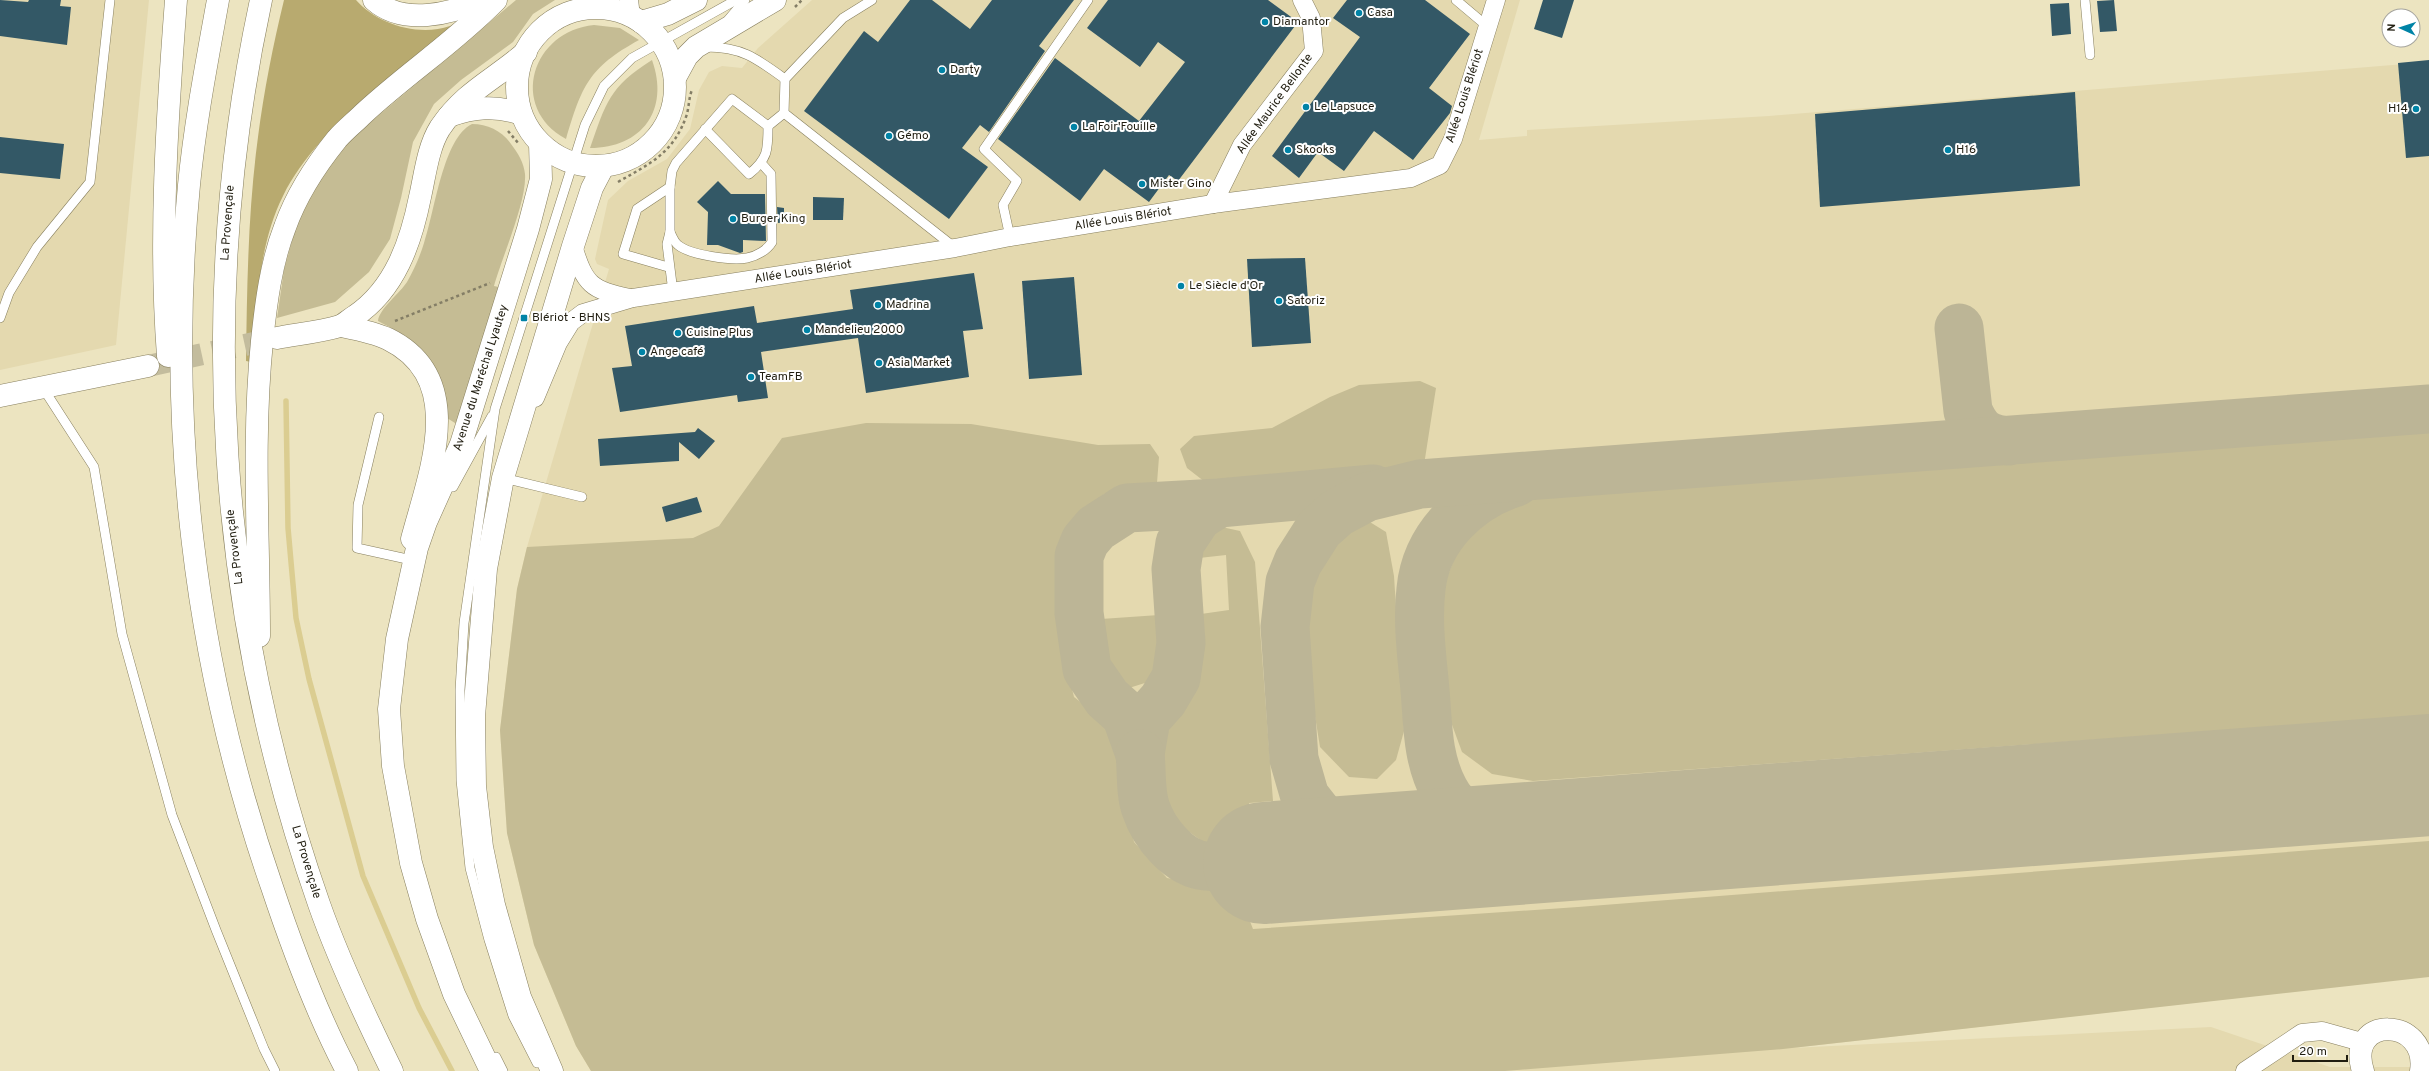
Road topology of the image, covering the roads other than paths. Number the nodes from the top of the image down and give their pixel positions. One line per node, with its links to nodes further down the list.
1 (110, 0): 46 (lane)
2 (176, 0): 55 (main road)
3 (218, 0): 55 (main road)
4 (261, 0): 60 (main road, La Provençale)
5 (374, 0): 6 (main road)
6 (481, 0)
7 (496, 0): 60 (main road)
8 (696, 0): 19 (main road)
9 (736, 0): 22 (lane)
10 (745, 0): 21 (lane)
11 (775, 0): 21 (main road)
12 (872, 0): 26 (lane)
13 (1088, 0): 40 (lane)
14 (1456, 0): 20 (lane)
15 (1496, 0): 20 (street, Allée Louis Blériot)
16 (2085, 0): 25 (lane)
17 (1304, 1): 38 (street, Allée Maurice Bellonte)
18 (589, 5): 19 (main road); 24 (main road)
19 (634, 13): 22 (main road)
20 (1488, 27): 38 (street, Allée Louis Blériot)
21 (718, 32): 23 (main road)
22 (662, 41): 27 (main road); 34 (lane)
23 (696, 46): 26 (lane); 27 (main road)
24 (526, 52): 29 (main road); 30 (main road)
25 (2090, 55)
26 (785, 79): 28 (lane)
27 (684, 83): 36 (main road)
28 (784, 113): 31 (lane); 42 (lane)
29 (521, 114): 30 (main road); 33 (main road)
30 (449, 116): 47 (main road)
31 (768, 126): 32 (lane); 35 (lane)
32 (705, 129): 35 (lane); 37 (lane)
33 (530, 144): 34 (main road); 61 (main road, Avenue du Maréchal Lyautey)
34 (574, 163): 36 (main road); 52 (lane)
35 (762, 164): 39 (lane)
36 (610, 175): 41 (main road)
37 (670, 187): 39 (lane); 43 (lane)
38 (1213, 204): 40 (street, Allée Louis Blériot)
39 (670, 232): 43 (lane)
40 (1010, 237): 42 (street, Allée Louis Blériot)
41 (573, 246): 45 (street); 54 (main road)
42 (955, 248): 44 (street, Allée Louis Blériot)
43 (668, 267): 44 (lane)
44 (673, 292): 45 (street, Allée Louis Blériot)
45 (633, 298): 54 (street)
46 (0, 318)
47 (341, 326): 48 (main road); 59 (main road)
48 (277, 338)
49 (148, 366): 50 (main road)
50 (42, 387): 51 (main road); 69 (lane)
51 (0, 396)
52 (495, 409): 57 (lane); 73 (lane)
53 (379, 416): 59 (lane)
54 (511, 450): 56 (main road)
55 (185, 471): 70 (main road)
56 (503, 478): 58 (lane); 74 (main road)
57 (450, 494)
58 (582, 497)
59 (415, 562): 61 (main road)
60 (259, 691): 71 (main road, La Provençale)
61 (396, 711): 62 (lane); 67 (main road, Avenue du Maréchal Lyautey)
62 (419, 850)
63 (424, 872): 64 (lane)
64 (479, 1024)
65 (2421, 1038): 66 (main road); 77 (main road)
66 (2365, 1043): 75 (street); 76 (main road)
67 (492, 1061): 72 (lane)
68 (2429, 1067): 78 (main road)
69 (275, 1071)
70 (347, 1071)
71 (392, 1071)
72 (503, 1071)
73 (541, 1071)
74 (552, 1071)
75 (2245, 1071)
76 (2363, 1071)
77 (2421, 1071)
78 (2424, 1071)

